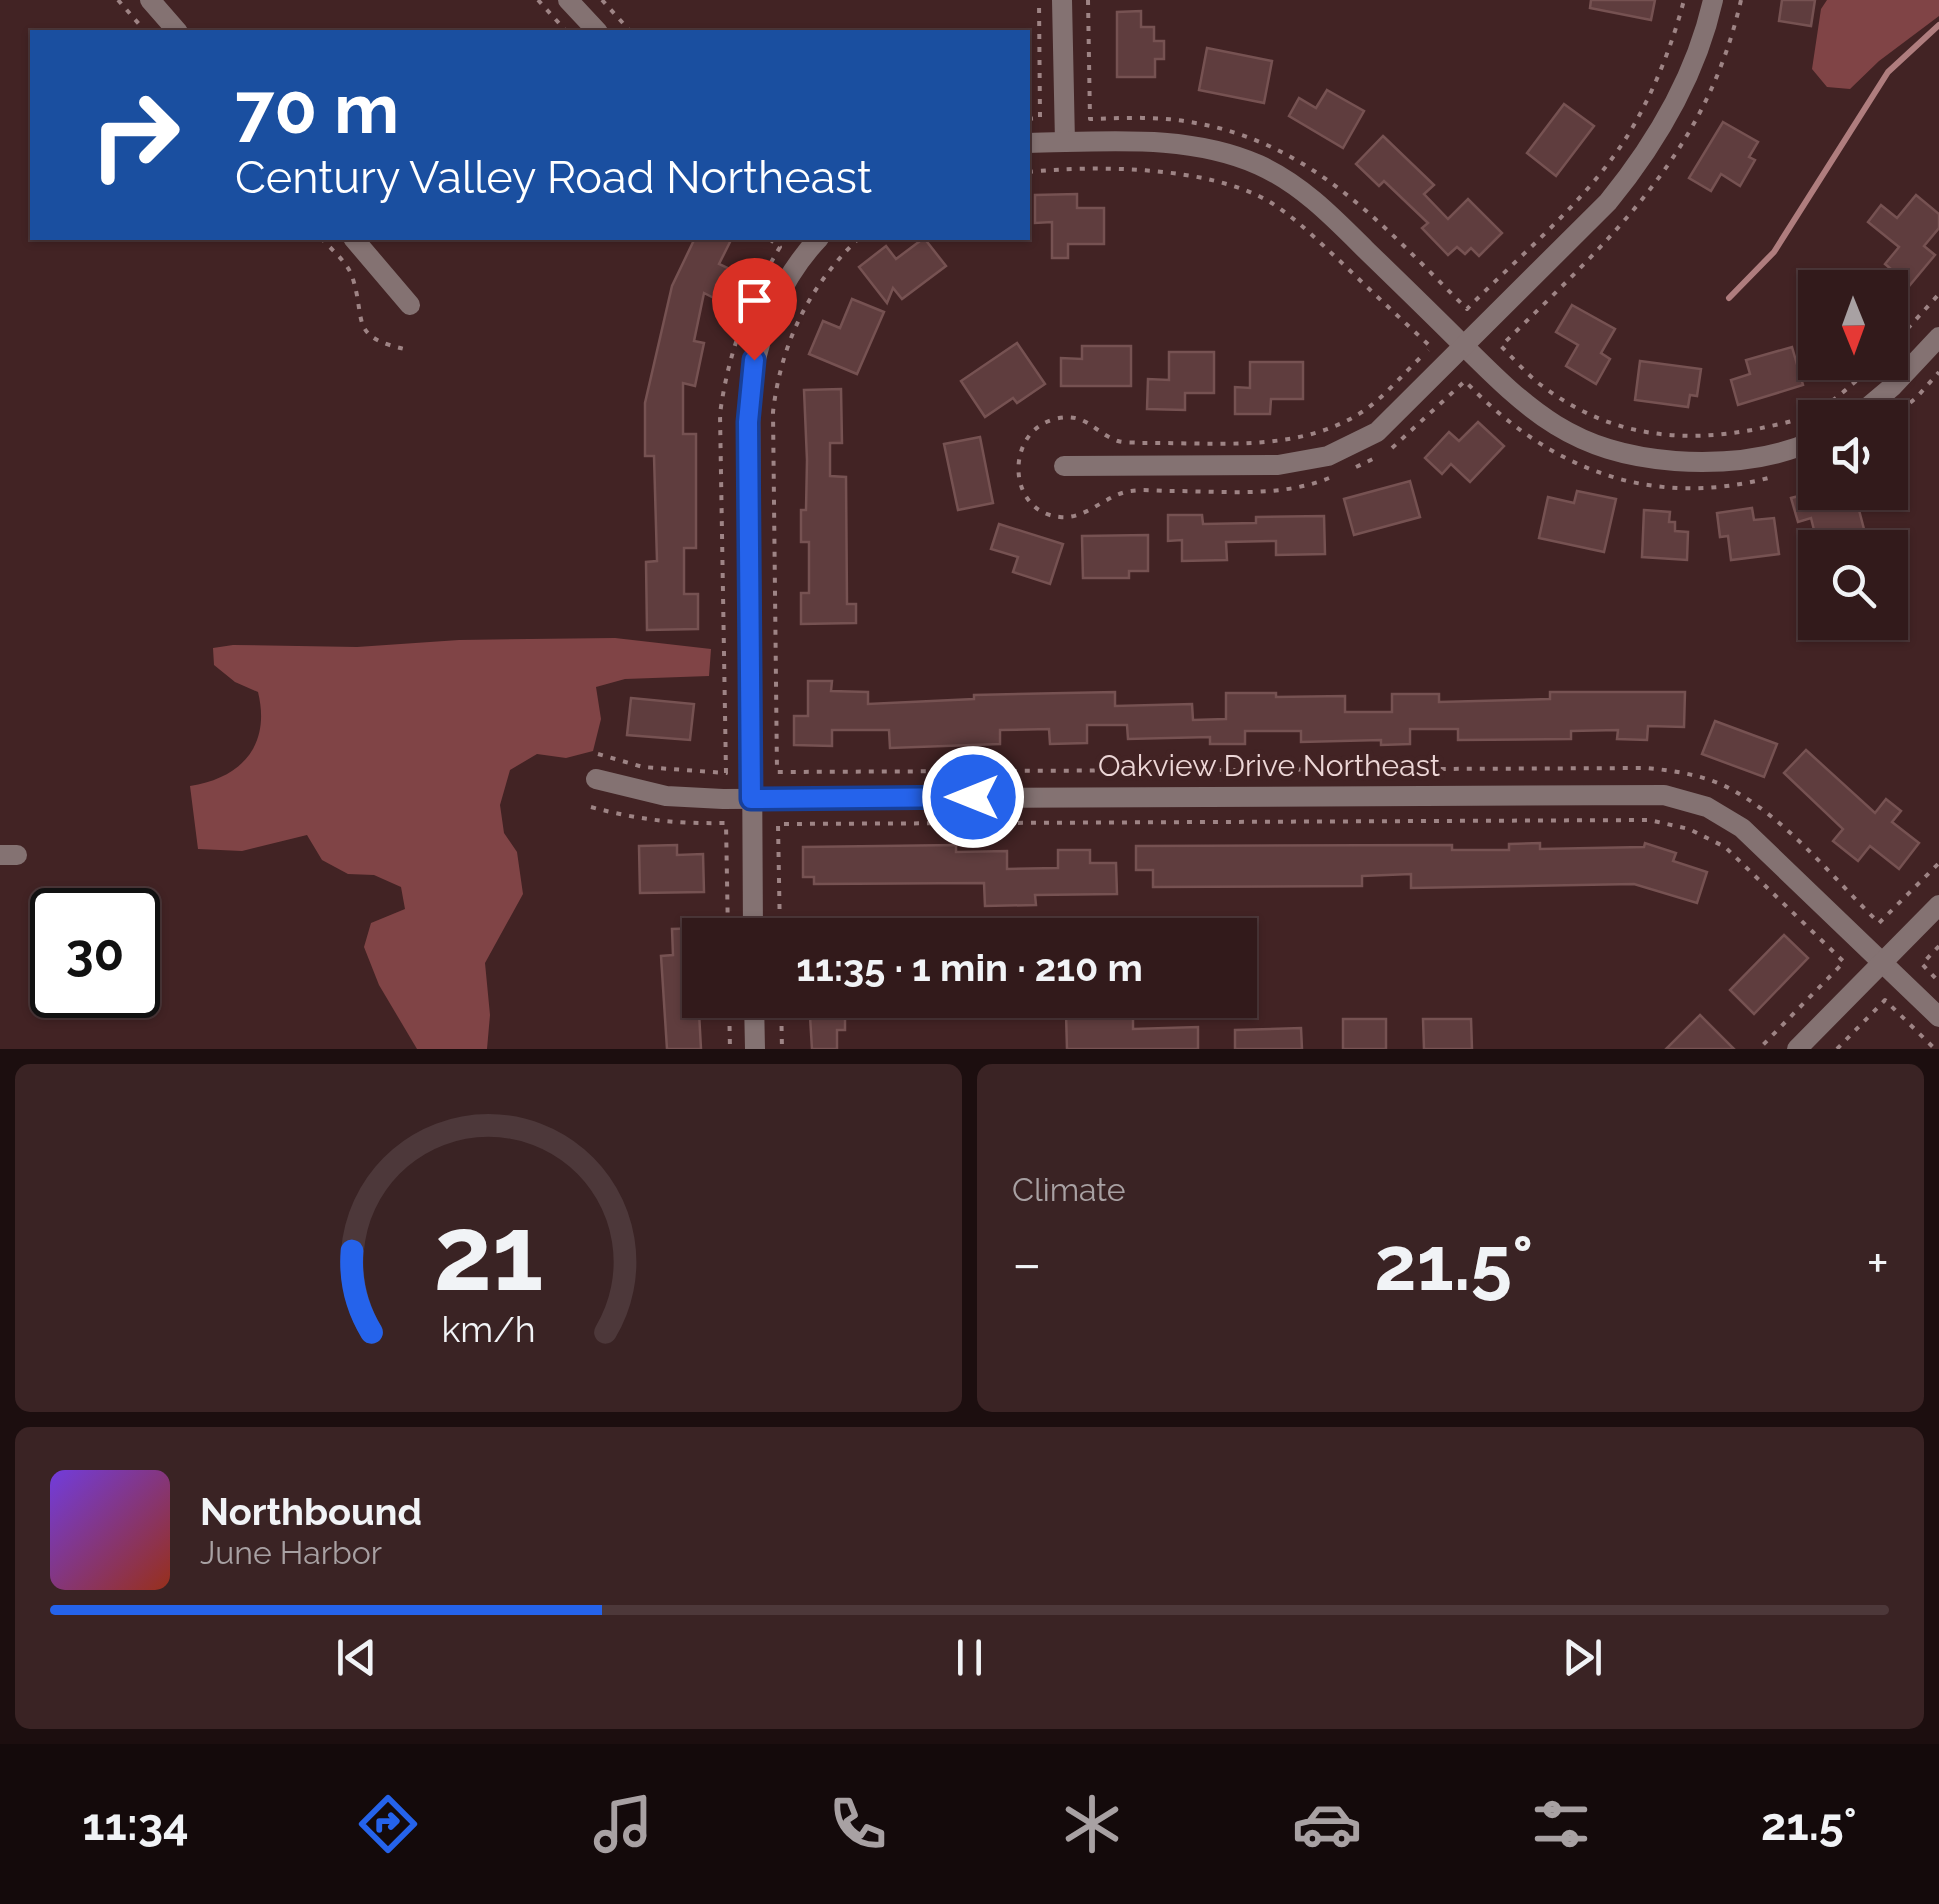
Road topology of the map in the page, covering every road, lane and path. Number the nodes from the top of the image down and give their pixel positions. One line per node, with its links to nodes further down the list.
1 (118, 0): 10 (path)
2 (150, 0): 11 (street)
3 (568, 0): 12 (street)
4 (602, 0): 13 (path)
5 (1039, 0): 14 (path)
6 (1062, 0): 16 (street)
7 (1088, 0): 15 (path)
8 (1684, 0): 27 (path)
9 (1712, 0): 30 (street)
10 (144, 30)
11 (176, 30)
12 (596, 30)
13 (629, 30)
14 (1030, 119)
15 (1090, 119)
16 (1065, 142): 17 (street); 30 (street)
17 (1030, 144)
18 (1030, 172): 32 (path)
19 (323, 240): 33 (path)
20 (354, 240): 26 (street)
21 (771, 240): 24 (path)
22 (813, 240): 44 (street)
23 (857, 240): 41 (path)
24 (780, 247)
25 (1939, 294): 28 (path)
26 (410, 304)
27 (1466, 309)
28 (1908, 328)
29 (1939, 337): 36 (street)
30 (1464, 346): 38 (street); 39 (street)
31 (1501, 346): 35 (path)
32 (1431, 347)
33 (409, 350)
34 (1939, 372): 37 (path)
35 (1853, 380)
36 (1876, 400)
37 (1908, 402)
38 (1798, 445)
39 (1064, 466)
40 (598, 754): 42 (path)
41 (777, 772)
42 (726, 773)
43 (596, 778): 44 (street, Oakview Drive Northeast)
44 (751, 799): 49 (street); 53 (street, Oakview Drive Northeast)
45 (591, 807): 48 (path)
46 (1939, 863): 51 (path)
47 (1939, 906): 53 (street)
48 (728, 918)
49 (753, 918)
50 (780, 918): 62 (path)
51 (1879, 923)
52 (1939, 946): 54 (path)
53 (1883, 961): 55 (street, Oakview Drive Northeast); 63 (street)
54 (1939, 982)
55 (1939, 1017)
56 (730, 1018): 59 (path)
57 (754, 1018): 60 (street)
58 (781, 1018): 61 (path)
59 (730, 1049)
60 (755, 1049)
61 (782, 1049)
62 (1759, 1049)
63 (1797, 1049)
64 (1838, 1049): 65 (path)
65 (1935, 1049)

